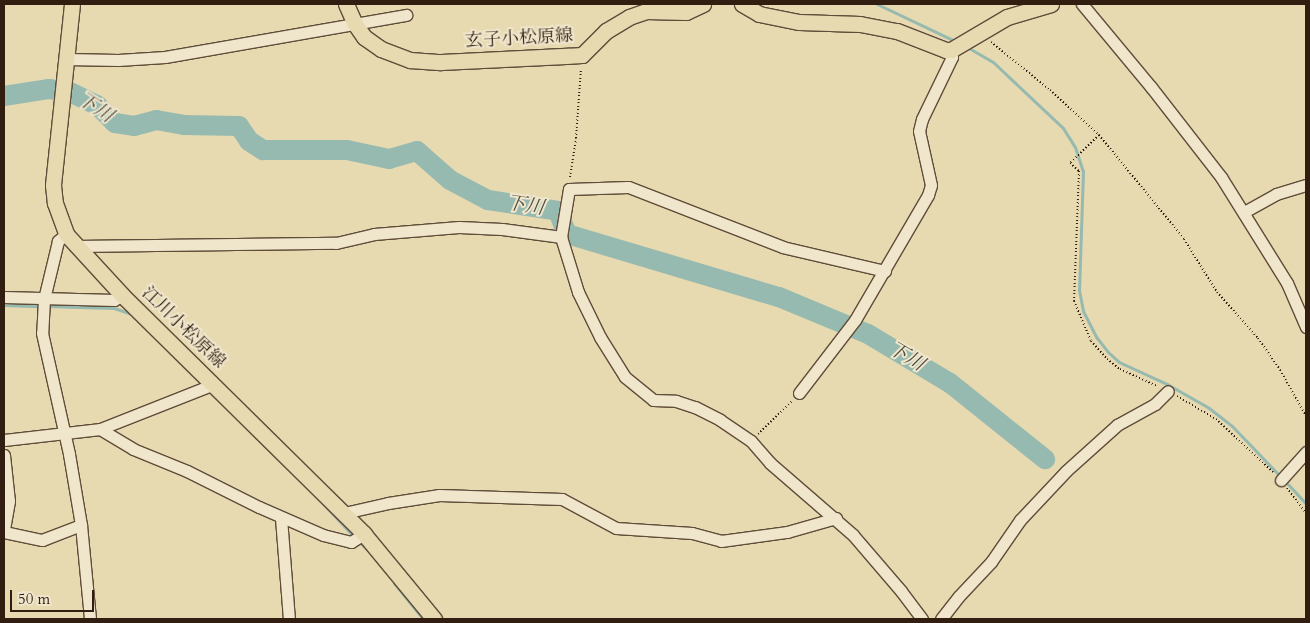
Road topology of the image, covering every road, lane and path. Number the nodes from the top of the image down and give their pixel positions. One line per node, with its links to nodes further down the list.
1 (72, 4): 12 (main road, 江川小松原線)
2 (346, 4): 8 (main road, 玄子小松原線)
3 (703, 4): 11 (main road, 玄子小松原線)
4 (742, 4): 10 (main road)
5 (1051, 4): 9 (main road)
6 (1082, 4): 16 (street)
7 (406, 15): 8 (street)
8 (355, 24): 11 (main road, 玄子小松原線); 12 (street)
9 (981, 33): 10 (main road); 13 (path)
10 (951, 50): 20 (street)
11 (582, 55): 15 (path)
12 (66, 59): 17 (main road, 江川小松原線)
13 (1098, 134): 26 (path); 28 (path)
14 (1306, 185): 16 (street)
15 (569, 189): 18 (street); 20 (street)
16 (1244, 212): 24 (street)
17 (66, 234): 19 (main road, 江川小松原線); 23 (street)
18 (560, 237): 19 (street); 32 (street)
19 (75, 246): 21 (main road, 江川小松原線)
20 (885, 271): 27 (street)
21 (122, 295): 23 (street); 25 (main road, 江川小松原線)
22 (4, 297): 23 (street)
23 (44, 299): 30 (street)
24 (1306, 327)
25 (214, 384): 29 (street); 36 (main road, 江川小松原線)
26 (1168, 391): 35 (path); 47 (street)
27 (799, 393): 32 (path)
28 (1306, 416)
29 (100, 429): 30 (street); 38 (street)
30 (63, 432): 31 (street); 40 (street)
31 (4, 440)
32 (751, 441): 39 (street)
33 (1306, 452): 35 (street)
34 (4, 455): 41 (street)
35 (1281, 480): 37 (path)
36 (344, 513): 39 (street); 42 (main road, 江川小松原線)
37 (1306, 513)
38 (281, 518): 42 (street); 44 (street)
39 (836, 518): 46 (street)
40 (81, 525): 41 (street); 43 (street)
41 (4, 531)
42 (364, 534): 45 (main road, 江川小松原線)
43 (90, 619)
44 (289, 619)
45 (434, 619)
46 (922, 619)
47 (941, 619)

